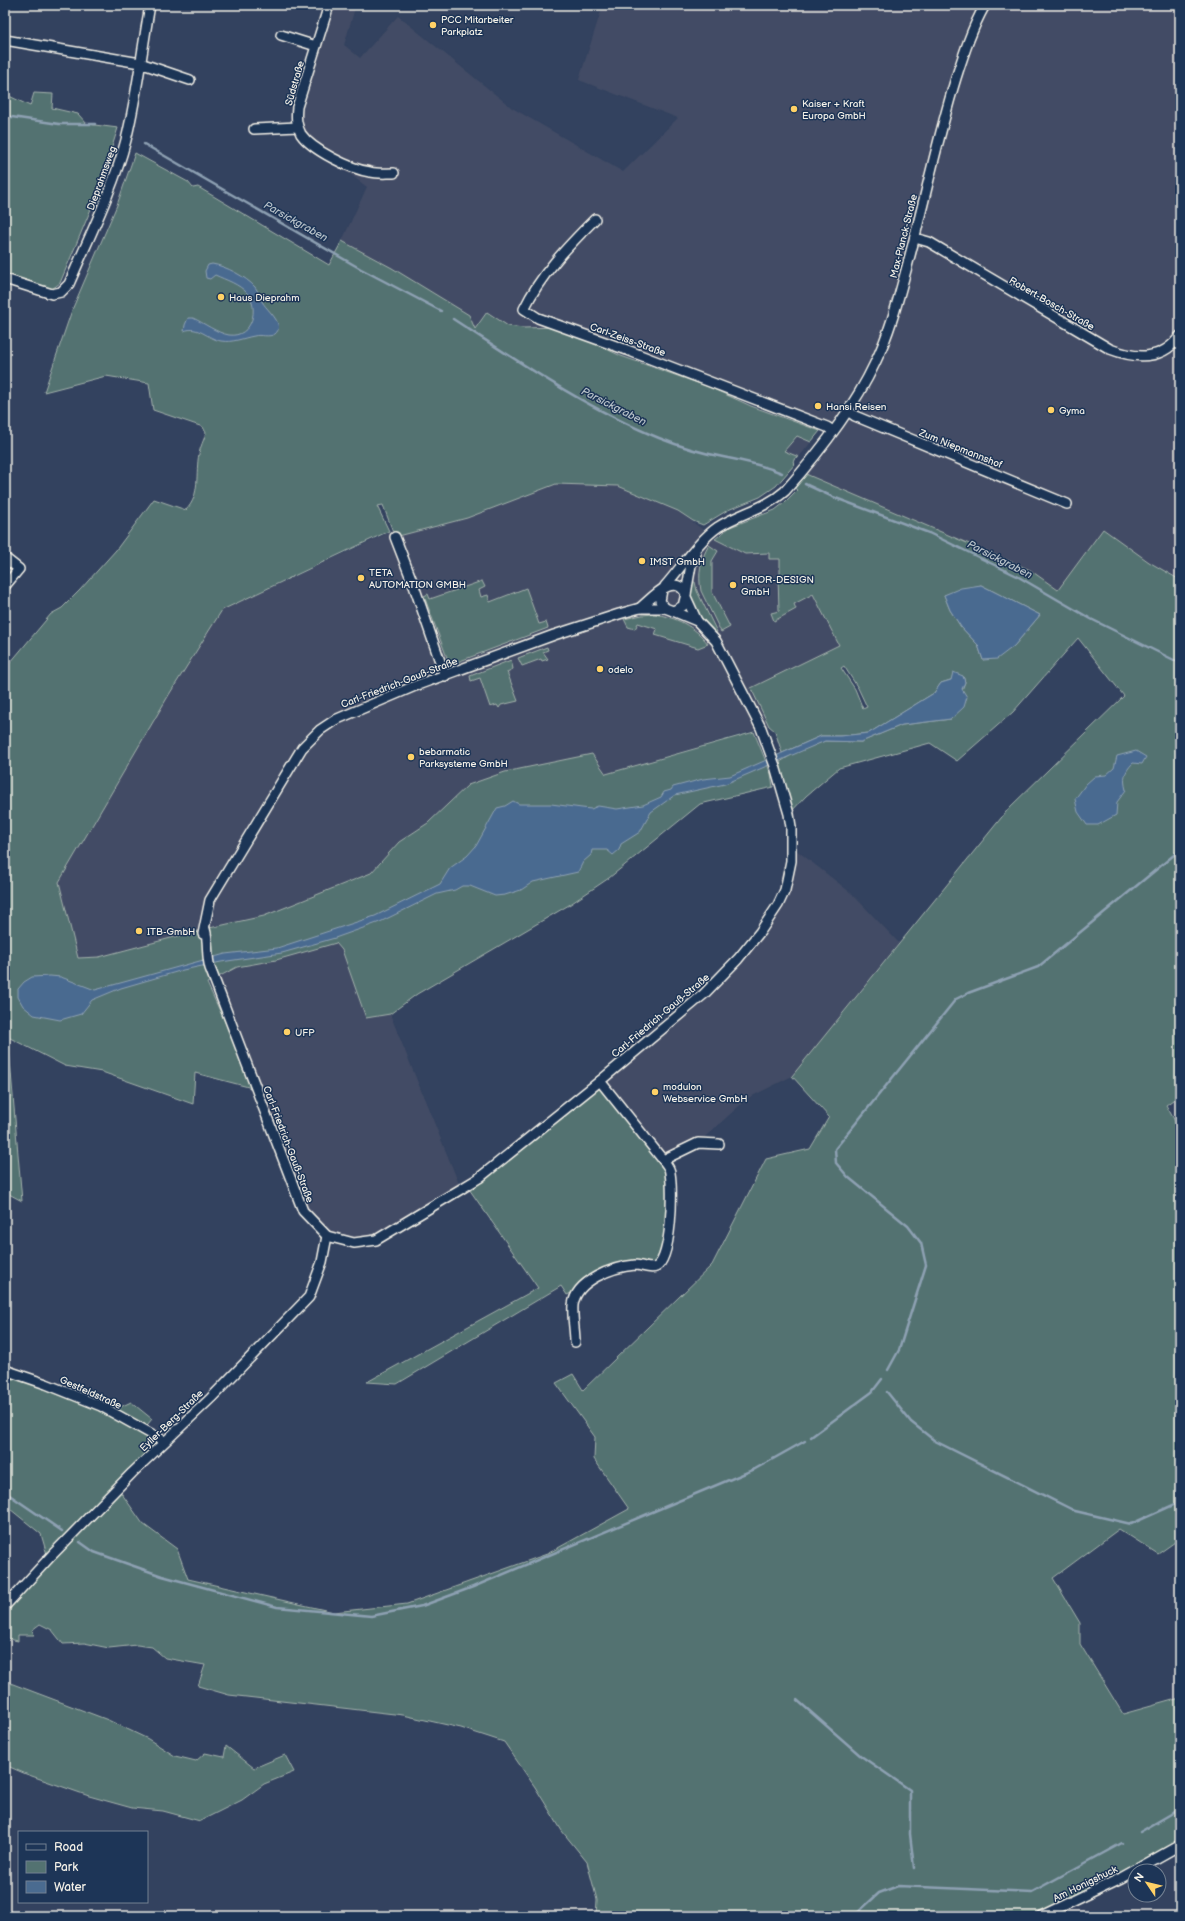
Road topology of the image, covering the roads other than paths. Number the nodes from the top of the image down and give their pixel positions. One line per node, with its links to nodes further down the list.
1 (150, 5): 7 (street, Dieprahmsweg)
2 (329, 5): 6 (street, Südstraße)
3 (985, 5): 13 (street, Max-Planck-Straße)
4 (281, 35): 6 (street)
5 (5, 40): 7 (street)
6 (316, 46): 9 (street, Südstraße)
7 (140, 63): 8 (street); 14 (street, Dieprahmsweg)
8 (190, 80)
9 (298, 127): 10 (street); 11 (street)
10 (254, 129)
11 (394, 173)
12 (595, 219): 17 (street, Carl-Zeiss-Straße)
13 (915, 238): 15 (street, Robert-Bosch-Straße); 16 (street, Max-Planck-Straße)
14 (5, 279)
15 (1180, 336)
16 (848, 411): 17 (street, Max-Planck-Straße); 19 (street, Zum Niepmannshof)
17 (833, 431): 18 (street, Max-Planck-Straße)
18 (812, 458): 21 (street, Carl-Friedrich-Gauß-Straße)
19 (1067, 504)
20 (395, 537): 29 (street)
21 (702, 542): 24 (street, Carl-Friedrich-Gauß-Straße); 25 (street, Carl-Friedrich-Gauß-Straße)
22 (5, 558): 23 (street)
23 (5, 586)
24 (664, 588): 25 (street); 26 (street, Carl-Friedrich-Gauß-Straße); 27 (street)
25 (686, 596): 27 (street); 28 (street, Carl-Friedrich-Gauß-Straße)
26 (640, 608): 27 (street, Carl-Friedrich-Gauß-Straße); 29 (street, Carl-Friedrich-Gauß-Straße)
27 (669, 610): 28 (street, Carl-Friedrich-Gauß-Straße)
28 (697, 621): 30 (street, Carl-Friedrich-Gauß-Straße)
29 (445, 676): 33 (street, Carl-Friedrich-Gauß-Straße)
30 (600, 1080): 32 (street); 33 (street, Carl-Friedrich-Gauß-Straße)
31 (719, 1144): 32 (street)
32 (663, 1160): 34 (street)
33 (327, 1236): 36 (street, Eyller-Berg-Straße)
34 (575, 1342)
35 (5, 1370): 36 (street, Gestfeldstraße)
36 (164, 1441): 37 (street, Eyller-Berg-Straße)
37 (5, 1606)
38 (1180, 1846): 39 (street, Am Honigshuck)
39 (1041, 1916)

